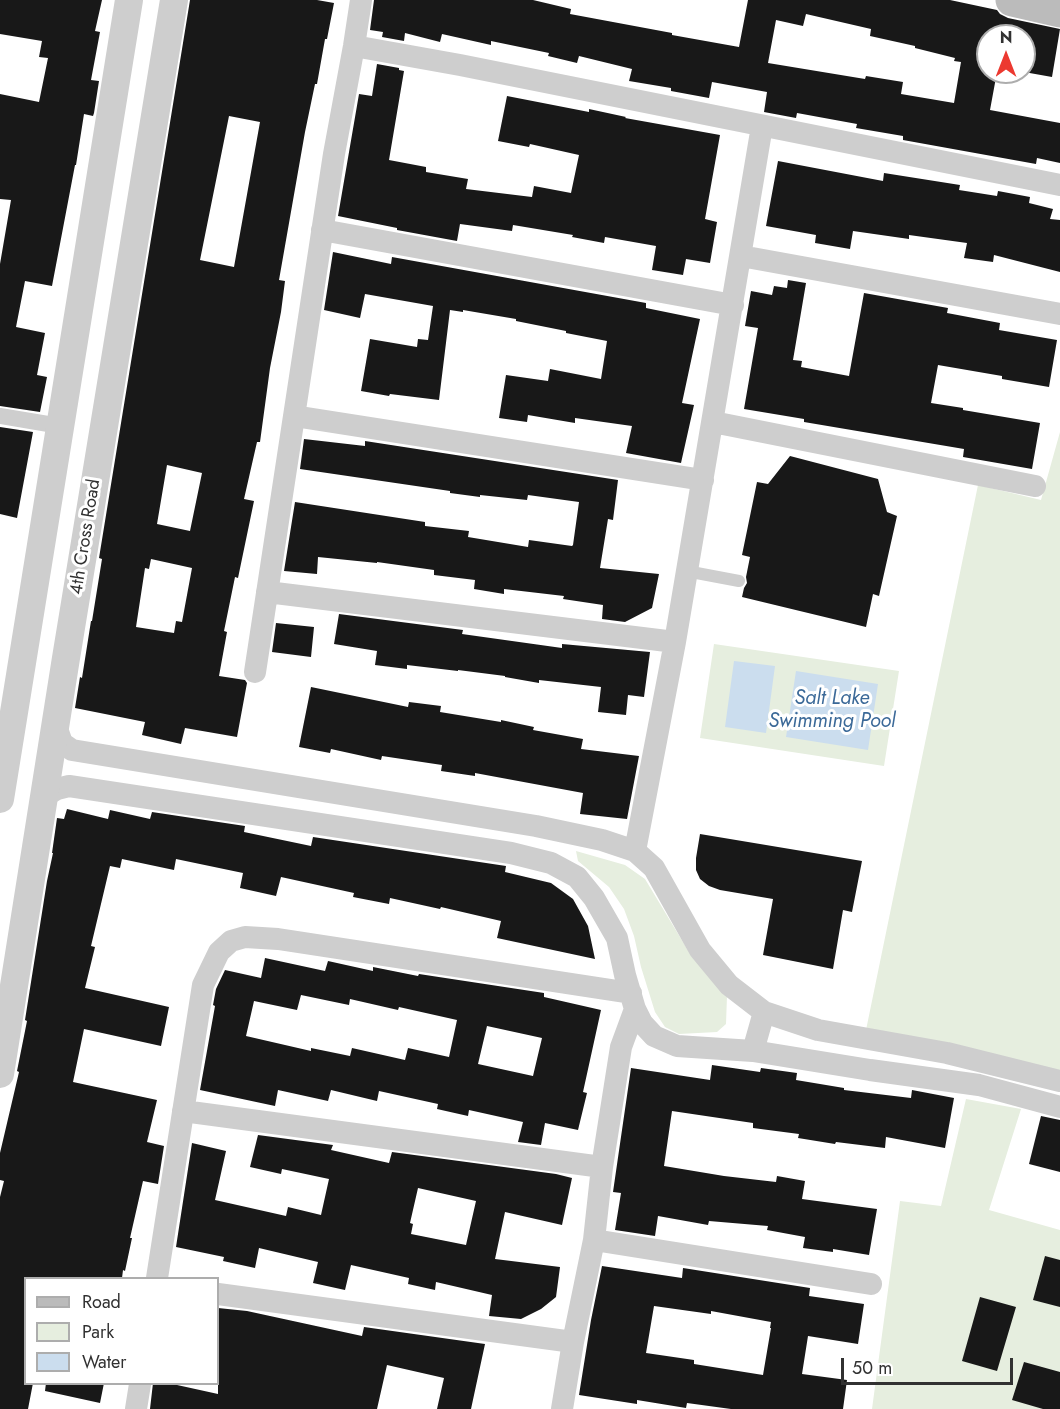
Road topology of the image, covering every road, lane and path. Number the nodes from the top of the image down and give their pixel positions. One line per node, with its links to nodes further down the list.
1 (129, 0): 7 (street)
2 (174, 0): 8 (street, 4th Cross Road)
3 (361, 0): 6 (street)
4 (1012, 0): 5 (main road)
5 (1060, 11)
6 (354, 46): 11 (street); 13 (street)
7 (118, 69): 8 (street); 9 (street)
8 (160, 79): 10 (street, 4th Cross Road)
9 (113, 99): 10 (street); 20 (street)
10 (156, 107): 27 (street, 4th Cross Road)
11 (762, 126): 12 (street); 14 (street)
12 (1060, 185)
13 (322, 230): 15 (street); 18 (street)
14 (741, 256): 15 (street); 16 (street)
15 (732, 305): 19 (street)
16 (1060, 314)
17 (0, 416): 20 (street)
18 (294, 416): 21 (street); 25 (street)
19 (713, 422): 21 (street); 22 (street)
20 (60, 426): 26 (street)
21 (704, 480): 23 (street)
22 (1035, 486)
23 (686, 572): 24 (lane); 28 (street)
24 (739, 581)
25 (267, 592): 28 (street); 31 (street)
26 (28, 620): 27 (street); 29 (street)
27 (71, 630): 30 (street, 4th Cross Road)
28 (675, 642): 38 (street)
29 (23, 651): 30 (street); 35 (street)
30 (66, 658): 32 (street, 4th Cross Road)
31 (255, 672)
32 (56, 726): 33 (street); 34 (street, 4th Cross Road)
33 (328, 793): 36 (street); 37 (street)
34 (45, 796): 36 (street); 43 (street, 4th Cross Road)
35 (0, 799)
36 (323, 825): 39 (street)
37 (567, 832): 38 (street); 39 (street)
38 (635, 851): 41 (street)
39 (551, 863): 40 (street)
40 (633, 1001): 42 (street); 46 (street); 47 (street)
41 (764, 1012): 42 (street); 44 (street)
42 (753, 1051): 45 (street)
43 (0, 1074)
44 (1060, 1080)
45 (1060, 1107)
46 (183, 1111): 47 (street); 49 (street)
47 (602, 1167): 48 (street)
48 (594, 1240): 50 (street); 52 (street)
49 (157, 1277)
50 (871, 1284)
51 (219, 1294): 52 (street)
52 (573, 1342): 55 (street)
53 (140, 1385): 54 (street)
54 (136, 1409)
55 (562, 1409)

